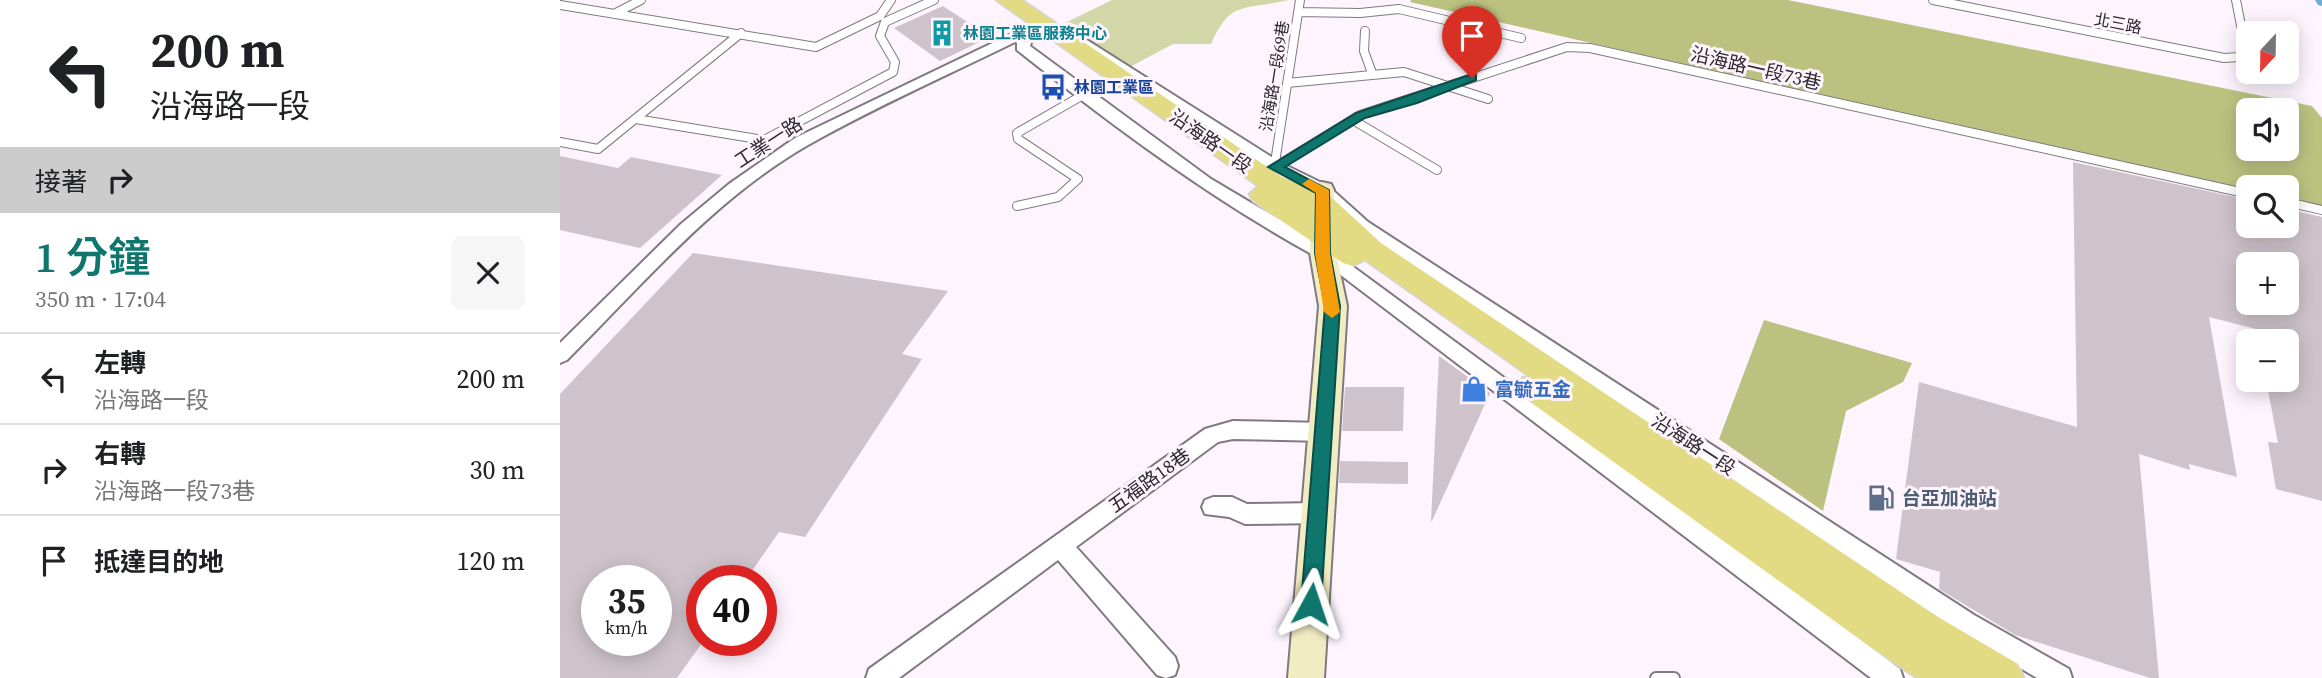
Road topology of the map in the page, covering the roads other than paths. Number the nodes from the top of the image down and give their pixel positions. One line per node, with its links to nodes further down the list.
1 (640, 0): 11 (lane)
2 (891, 0): 12 (lane)
3 (934, 0): 12 (lane)
4 (987, 0): 13 (main road)
5 (1007, 0): 13 (main road)
6 (1300, 0): 10 (lane, 沿海路一段69巷)
7 (1933, 0): 8 (lane, 北三路)
8 (2236, 0)
9 (560, 5): 11 (lane)
10 (1298, 12): 16 (lane); 18 (lane, 沿海路一段69巷)
11 (614, 14): 15 (lane)
12 (882, 19): 15 (lane); 22 (lane)
13 (1034, 26): 20 (street, 沿海路一段); 26 (main road, 沿海路一段); 32 (street, 工業一路)
14 (1365, 30): 17 (lane)
15 (741, 33): 22 (lane)
16 (1521, 38)
17 (1372, 73): 18 (lane); 19 (lane)
18 (1287, 83): 26 (lane, 沿海路一段69巷)
19 (1451, 85): 21 (lane); 23 (lane, 沿海路一段73巷); 27 (lane, 沿海路一段73巷)
20 (1083, 95): 29 (lane); 31 (street, 沿海路一段)
21 (1488, 99)
22 (636, 119): 24 (lane)
23 (1353, 120): 25 (lane); 26 (lane, 沿海路一段73巷)
24 (560, 142)
25 (1437, 170)
26 (1272, 183): 31 (main road, 沿海路一段); 31 (street, 沿海路一段)
27 (2236, 191)
28 (2299, 205): 30 (lane)
29 (1017, 206)
30 (2322, 210)
31 (1322, 220): 33 (street); 42 (street, 沿海路一段); 43 (main road, 沿海路一段); 44 (main road, 沿海路一段); 45 (street, 沿海路一段)
32 (560, 355)
33 (1325, 432): 35 (street); 36 (street, 五福路18巷)
34 (1213, 507): 35 (street)
35 (1319, 513): 39 (street)
36 (1059, 545): 37 (street); 38 (street, 五福路18巷)
37 (1166, 666)
38 (878, 678)
39 (1306, 678)
40 (1656, 678): 41 (lane)
41 (1674, 678)
42 (1891, 678)
43 (1953, 678)
44 (2004, 678)
45 (2060, 678)

